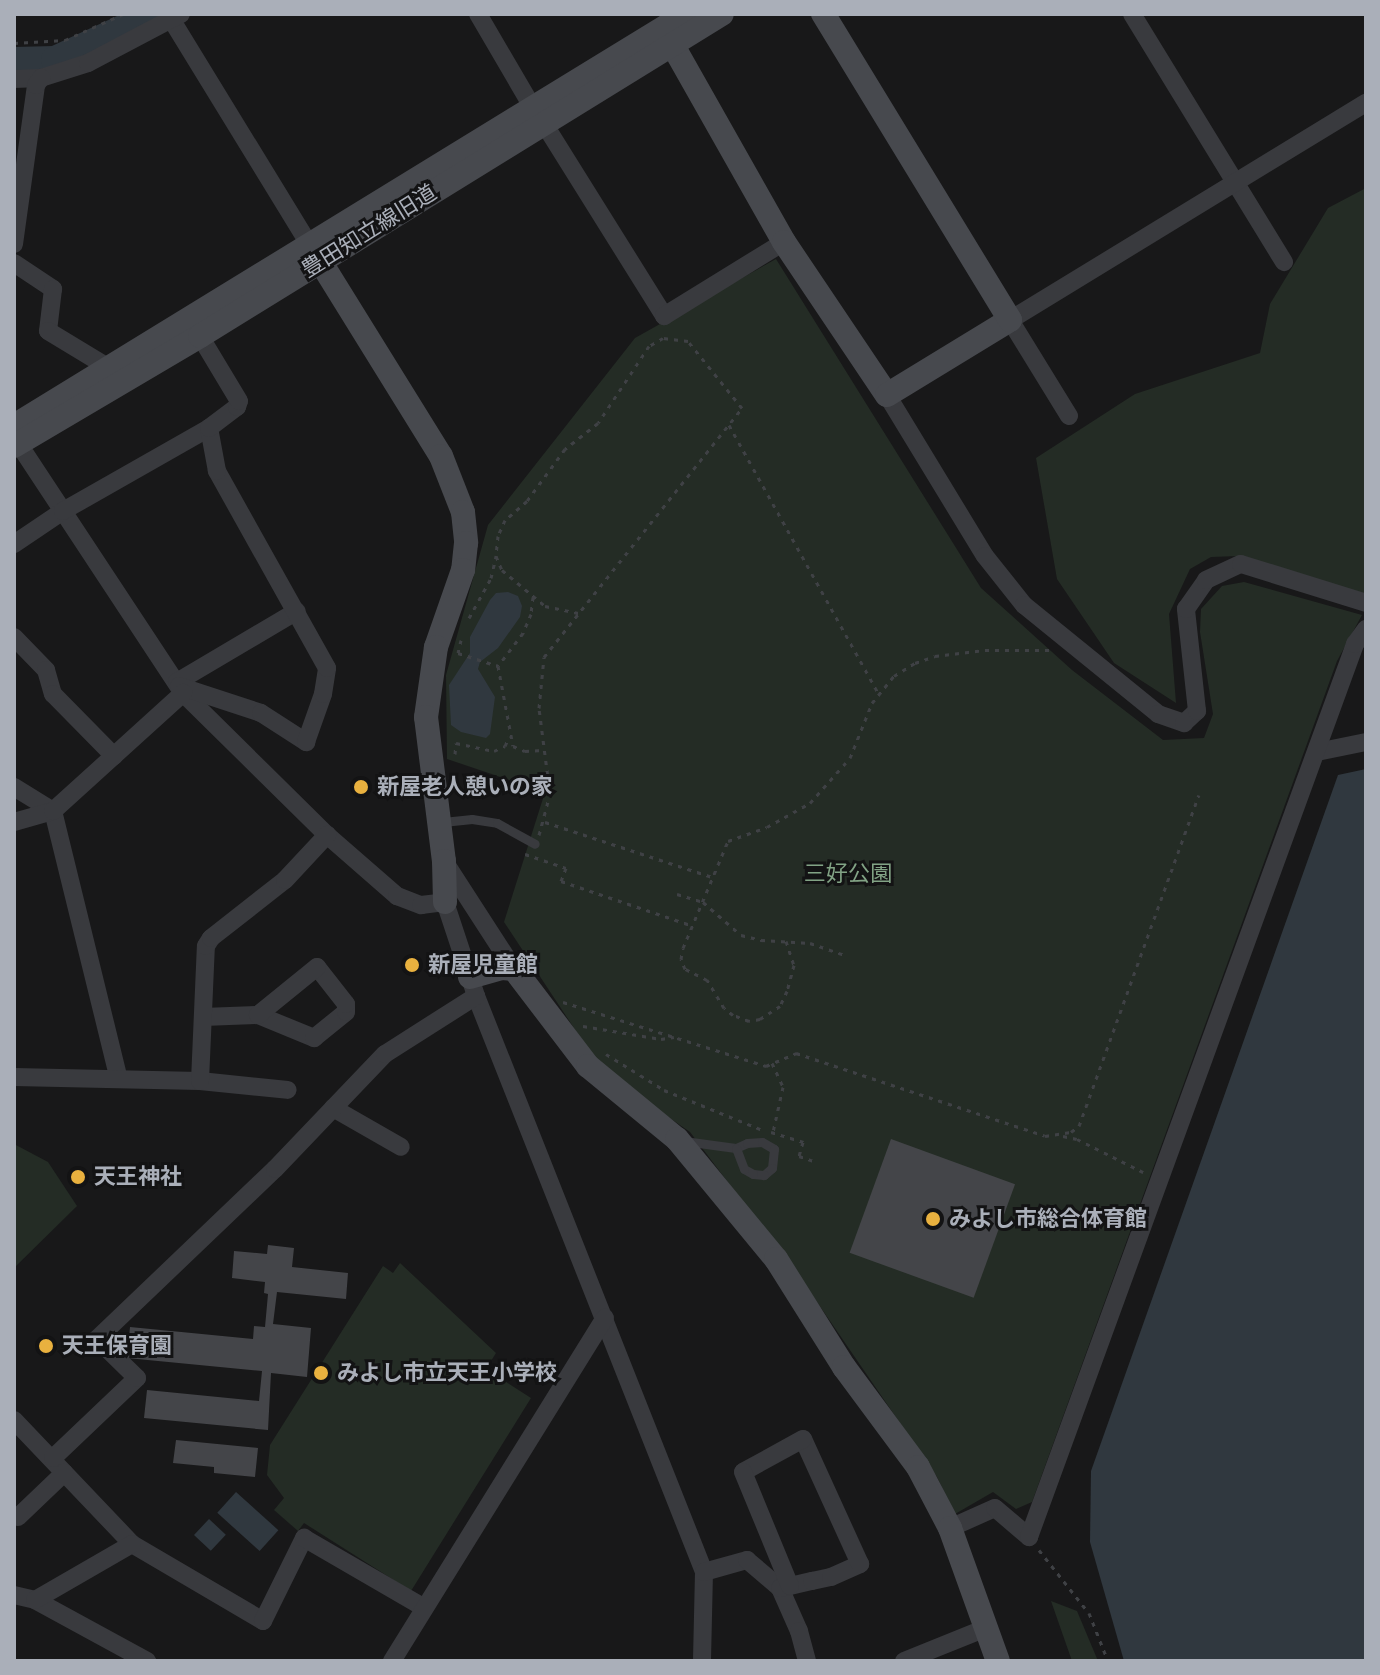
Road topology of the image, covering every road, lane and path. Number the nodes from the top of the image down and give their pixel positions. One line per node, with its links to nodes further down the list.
1 (123, 14): 8 (path)
2 (478, 14): 13 (street)
3 (686, 14): 13 (street, 豊田知立線旧道)
4 (722, 14): 9 (street, 豊田知立線旧道)
5 (823, 14): 21 (street)
6 (1132, 14): 15 (street)
7 (174, 16): 10 (street); 18 (street)
8 (14, 43)
9 (672, 44): 13 (street, 豊田知立線旧道); 16 (street)
10 (41, 78): 11 (street); 14 (street)
11 (14, 79)
12 (1366, 103): 15 (street)
13 (538, 115): 16 (street); 18 (street, 豊田知立線旧道)
14 (19, 174): 17 (street)
15 (1234, 183): 19 (street); 21 (street)
16 (784, 242): 24 (street)
17 (14, 244)
18 (315, 253): 22 (street, 豊田知立線旧道); 23 (street, 豊田知立線旧道); 53 (street)
19 (1284, 262)
20 (14, 263): 23 (street)
21 (1010, 320): 24 (street); 25 (street)
22 (200, 336): 27 (street); 28 (street, 豊田知立線旧道)
23 (109, 368): 28 (street, 豊田知立線旧道)
24 (887, 395): 38 (street)
25 (1069, 416)
26 (729, 424): 31 (path); 35 (path); 41 (path)
27 (209, 428): 29 (street); 34 (street)
28 (15, 438): 29 (street)
29 (63, 511): 30 (street); 40 (street)
30 (14, 544)
31 (496, 556): 32 (path); 39 (path)
32 (533, 597): 35 (path); 39 (path)
33 (1366, 603): 38 (street)
34 (297, 611): 40 (street); 40 (street)
35 (578, 613): 44 (path)
36 (1366, 629): 45 (street)
37 (14, 637): 47 (street)
38 (1078, 650): 41 (path)
39 (498, 666): 42 (path)
40 (180, 687): 47 (street); 54 (street)
41 (879, 694): 59 (path)
42 (509, 737): 44 (path); 46 (path)
43 (1366, 742): 45 (street)
44 (544, 749): 52 (path)
45 (1317, 752): 86 (street)
46 (455, 754)
47 (114, 756): 50 (street)
48 (14, 787): 50 (street)
49 (1199, 795): 81 (path)
50 (53, 811): 51 (street); 76 (street)
51 (14, 822)
52 (544, 822): 55 (path); 59 (path)
53 (439, 823): 55 (lane); 58 (street)
54 (327, 835): 61 (street); 70 (street)
55 (535, 844): 57 (path)
56 (522, 852): 57 (path)
57 (531, 857): 63 (path)
58 (444, 861): 61 (street); 66 (street)
59 (712, 877): 62 (path)
60 (677, 894): 62 (path)
61 (445, 902): 67 (street)
62 (703, 902): 63 (path); 64 (path)
63 (693, 926): 64 (path)
64 (786, 941): 65 (path)
65 (845, 955)
66 (514, 969): 67 (street); 82 (street)
67 (473, 986): 79 (street); 87 (street)
68 (560, 1001): 72 (path)
69 (258, 1015): 69 (street); 70 (street)
70 (203, 1017): 77 (street)
71 (581, 1032): 72 (path)
72 (677, 1036): 74 (path)
73 (599, 1047): 80 (path)
74 (772, 1063): 80 (path); 81 (path)
75 (14, 1077): 76 (street)
76 (119, 1079): 77 (street)
77 (200, 1081): 78 (street)
78 (288, 1090)
79 (333, 1108): 83 (street); 89 (street)
80 (773, 1133): 85 (path)
81 (1059, 1135): 86 (path)
82 (677, 1139): 84 (lane); 91 (street)
83 (401, 1147)
84 (736, 1148): 84 (lane)
85 (816, 1162)
86 (1159, 1180): 92 (street)
87 (605, 1318): 94 (street); 98 (street)
88 (14, 1420): 89 (street)
89 (58, 1466): 90 (street); 93 (street)
90 (18, 1517)
91 (950, 1528): 92 (street); 99 (street)
92 (1029, 1537): 106 (path)
93 (132, 1544): 97 (street); 98 (street)
94 (704, 1572): 95 (street); 102 (street)
95 (785, 1587): 95 (street); 103 (street)
96 (14, 1595): 97 (street)
97 (35, 1600): 100 (street)
98 (423, 1607): 101 (street)
99 (986, 1628): 104 (street); 105 (street)
100 (147, 1661)
101 (392, 1661)
102 (702, 1661)
103 (807, 1661)
104 (904, 1661)
105 (998, 1661)
106 (1108, 1661)

